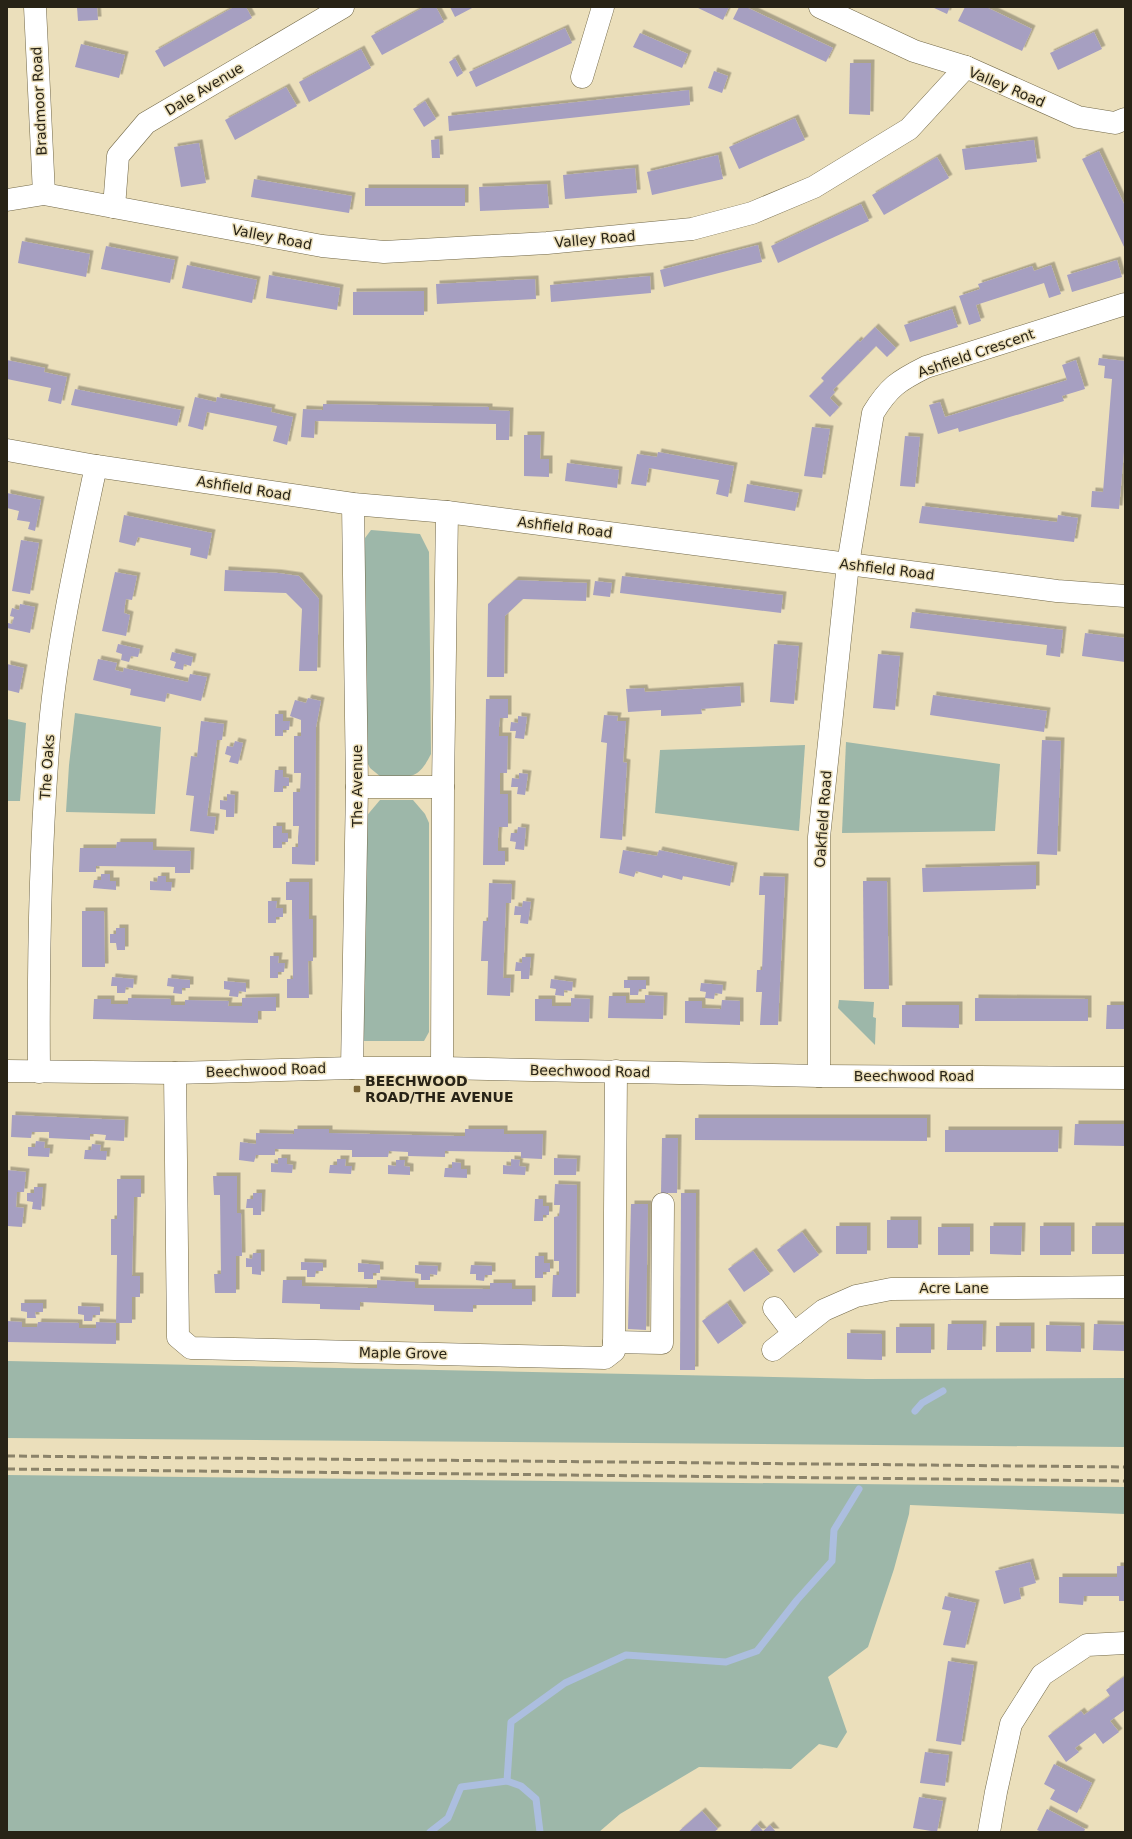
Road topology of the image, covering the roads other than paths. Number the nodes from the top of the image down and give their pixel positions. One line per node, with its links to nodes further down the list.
1 (35, 7): 8 (street, Bradmoor Road)
2 (343, 7): 10 (street, Dale Avenue)
3 (603, 7): 6 (street)
4 (820, 7): 5 (street)
5 (966, 67): 7 (street, Valley Road); 10 (street, Valley Road)
6 (582, 77)
7 (1125, 119)
8 (44, 194): 9 (street, Valley Road); 10 (street, Valley Road)
9 (7, 200)
10 (114, 207)
11 (1125, 304): 16 (street, Ashfield Crescent)
12 (7, 450): 13 (street, Ashfield Road)
13 (96, 466): 14 (street, Ashfield Road); 24 (street, The Oaks)
14 (354, 504): 15 (street, Ashfield Road); 18 (street, The Avenue)
15 (447, 512): 16 (street, Ashfield Road); 19 (street)
16 (848, 564): 17 (street, Ashfield Road); 26 (street, Oakfield Road)
17 (1125, 596)
18 (357, 787): 19 (street); 20 (street, The Avenue)
19 (443, 787): 21 (street)
20 (352, 1068): 21 (street, Beechwood Road); 25 (street, Beechwood Road)
21 (442, 1068): 23 (street, Beechwood Road)
22 (7, 1071): 24 (street, Beechwood Road)
23 (616, 1071): 26 (street, Beechwood Road); 32 (street, Maple Grove)
24 (39, 1072): 25 (street, Beechwood Road)
25 (175, 1073): 32 (street, Maple Grove)
26 (819, 1076): 27 (street, Beechwood Road)
27 (1125, 1078)
28 (663, 1204): 32 (street)
29 (1125, 1287): 31 (street, Acre Lane)
30 (774, 1308): 31 (street)
31 (794, 1334): 33 (street, Acre Lane)
32 (614, 1342)
33 (773, 1350)
34 (1125, 1642): 35 (street)
35 (989, 1832)

